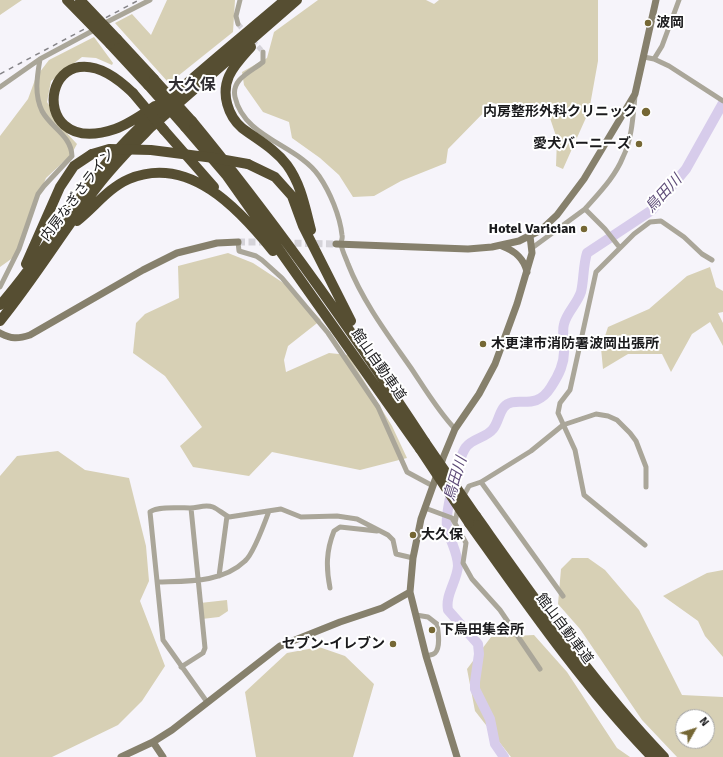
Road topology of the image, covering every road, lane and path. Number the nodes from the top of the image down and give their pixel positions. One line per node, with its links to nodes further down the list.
1 (67, 0): 11 (highway, 館山自動車道, bridge)
2 (80, 0): 11 (highway, 館山自動車道, bridge)
3 (150, 0): 14 (street)
4 (240, 0): 9 (street)
5 (285, 0): 16 (highway, 内房なぎさライン)
6 (297, 0): 10 (highway, 内房なぎさライン)
7 (656, 0): 13 (street)
8 (679, 0): 15 (street)
9 (238, 24)
10 (267, 27): 23 (highway, 内房なぎさライン); 32 (highway)
11 (114, 41): 20 (highway, 館山自動車道, bridge)
12 (263, 52): 26 (street)
13 (644, 57): 15 (street); 18 (street)
14 (40, 59): 17 (street); 34 (street)
15 (654, 59): 19 (street)
16 (194, 78): 22 (highway, bridge); 33 (highway, 内房なぎさライン)
17 (0, 87)
18 (635, 94): 21 (street); 24 (street)
19 (723, 101)
20 (188, 124): 37 (highway, 館山自動車道); 40 (highway, 館山自動車道)
21 (585, 209): 28 (street); 29 (street)
22 (243, 218): 23 (highway); 37 (highway)
23 (69, 227): 36 (highway, 内房なぎさライン)
24 (530, 236): 27 (street); 29 (street)
25 (238, 242): 38 (street); 44 (street)
26 (339, 244): 27 (street); 41 (street)
27 (502, 246): 31 (street)
28 (619, 246): 30 (street); 39 (street)
29 (532, 248): 31 (street)
30 (712, 260)
31 (527, 272): 41 (street)
32 (326, 273): 33 (highway, bridge); 40 (highway)
33 (16, 284): 35 (highway, 内房なぎさライン)
34 (0, 287)
35 (0, 305)
36 (0, 321)
37 (331, 323): 42 (highway, 館山自動車道)
38 (0, 333)
39 (563, 425): 43 (street); 45 (street); 53 (street)
40 (418, 430): 42 (highway, 館山自動車道)
41 (456, 430): 44 (street)
42 (423, 445): 50 (highway, 館山自動車道, bridge)
43 (481, 482): 51 (street); 60 (street)
44 (433, 486): 47 (street)
45 (646, 487)
46 (190, 508): 49 (street); 56 (street); 57 (street)
47 (425, 508): 51 (street); 54 (street)
48 (268, 511): 49 (street); 52 (street); 55 (street)
49 (228, 516): 55 (street)
50 (472, 519): 70 (highway, 館山自動車道); 71 (highway, 館山自動車道)
51 (455, 523): 64 (street)
52 (378, 531): 54 (street); 58 (street)
53 (645, 545)
54 (413, 558): 59 (street)
55 (219, 576): 56 (street)
56 (198, 581): 57 (street); 63 (street)
57 (158, 582): 63 (street)
58 (330, 588)
59 (410, 592): 61 (street); 65 (street)
60 (563, 596)
61 (416, 615): 62 (street); 62 (street)
62 (426, 656): 69 (street)
63 (181, 667): 65 (street)
64 (540, 669)
65 (207, 702): 66 (street)
66 (154, 742): 67 (street); 68 (street)
67 (121, 757)
68 (163, 757)
69 (457, 757)
70 (652, 757)
71 (664, 757)

